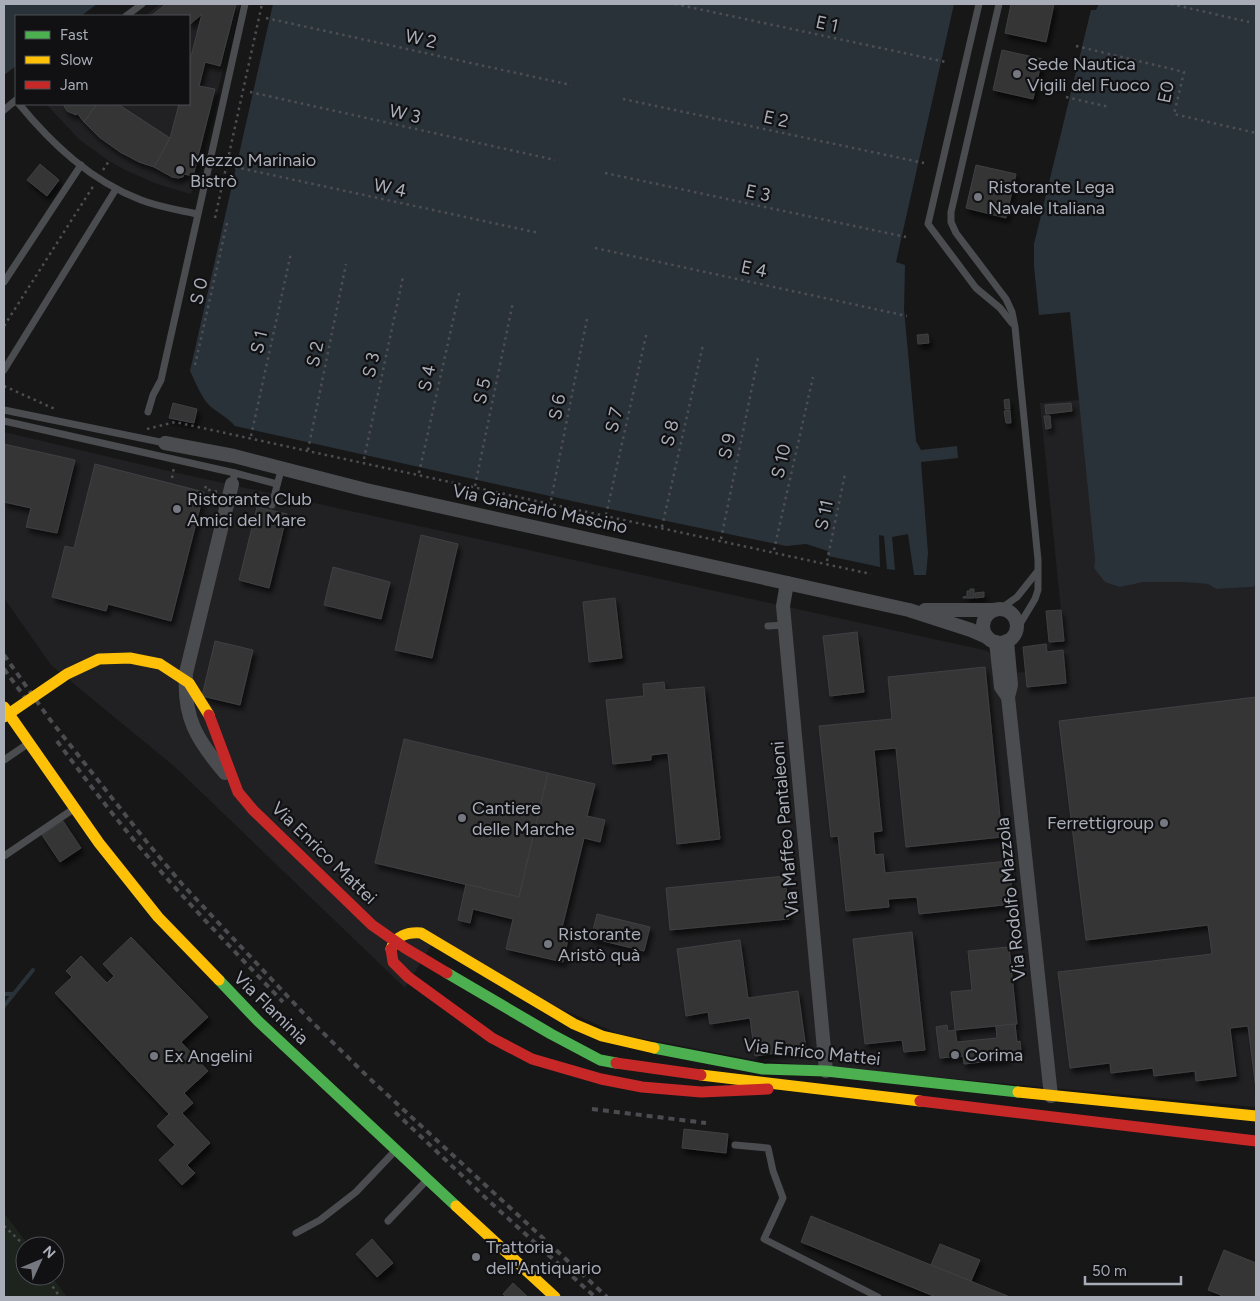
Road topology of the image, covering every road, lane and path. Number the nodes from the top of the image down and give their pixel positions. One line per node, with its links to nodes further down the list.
1 (142, 4): 8 (lane)
2 (245, 4): 30 (lane)
3 (262, 4): 31 (path)
4 (675, 4): 12 (path, E 1)
5 (979, 4): 45 (lane)
6 (999, 4): 45 (lane)
7 (1171, 4): 10 (path)
8 (127, 15)
9 (266, 18): 13 (path, W 2)
10 (1249, 22)
11 (1076, 46): 21 (path, E0)
12 (946, 62)
13 (571, 85)
14 (250, 92): 22 (path, W 3)
15 (1066, 97): 19 (path)
16 (623, 99): 24 (path, E 2)
17 (15, 102): 20 (lane)
18 (20, 105): 25 (lane)
19 (1108, 107)
20 (4, 110)
21 (1256, 134)
22 (555, 160)
23 (109, 161): 28 (path)
24 (924, 163)
25 (81, 165): 28 (lane); 39 (lane)
26 (234, 167): 33 (path, W 4)
27 (605, 173): 34 (path, E 3)
28 (98, 178): 29 (lane); 44 (path)
29 (116, 189): 30 (lane); 50 (lane)
30 (197, 214): 56 (lane)
31 (216, 218)
32 (227, 223): 49 (path, S 0)
33 (539, 233)
34 (906, 237)
35 (595, 248): 42 (path, E 4)
36 (292, 252): 60 (path, S 1)
37 (346, 264): 62 (path, S 2)
38 (403, 277): 63 (path, S 3)
39 (4, 282)
40 (460, 289): 65 (path, S 4)
41 (513, 302): 69 (path, S 5)
42 (908, 316)
43 (587, 319): 70 (path, S 6)
44 (4, 326)
45 (1015, 327): 77 (lane)
46 (647, 331): 72 (path, S 7)
47 (703, 345): 73 (path, S 8)
48 (758, 358): 74 (path, S 9)
49 (195, 365)
50 (4, 370)
51 (813, 377): 75 (path, S 10)
52 (4, 386): 55 (path)
53 (4, 404): 57 (lane)
54 (4, 410): 57 (lane)
55 (62, 412)
56 (148, 412)
57 (34, 416): 61 (lane)
58 (4, 421): 67 (lane)
59 (141, 430): 78 (path)
60 (250, 436)
61 (164, 443): 64 (street, Via Giancarlo Mascino)
62 (308, 450)
63 (364, 459)
64 (281, 470): 68 (lane); 79 (street, Via Giancarlo Mascino)
65 (419, 473)
66 (845, 474): 76 (path, S 11)
67 (233, 478): 68 (lane); 92 (street, Via Enrico Mattei)
68 (277, 484): 71 (lane)
69 (475, 486)
70 (550, 500)
71 (272, 504)
72 (606, 515)
73 (662, 527)
74 (721, 539)
75 (774, 550)
76 (827, 561)
77 (1037, 572): 80 (lane); 84 (lane)
78 (871, 574)
79 (787, 583): 81 (street, Via Giancarlo Mascino); 82 (street, Via Maffeo Pantaleoni)
80 (997, 609): 81 (street, Via Giancarlo Mascino); 84 (street); 85 (street)
81 (909, 610): 85 (street, Via Giancarlo Mascino)
82 (784, 625): 83 (lane); 94 (street, Via Maffeo Pantaleoni)
83 (768, 626)
84 (1017, 629): 85 (street)
85 (997, 640): 97 (street, Via Rodolfo Mazzola)
86 (4, 707): 88 (main road, Via Flaminia)
87 (4, 717): 95 (main road, Via Enrico Mattei, bridge)
88 (29, 743): 89 (lane); 90 (main road, Via Flaminia)
89 (4, 760)
90 (74, 808): 91 (lane); 101 (main road, Via Flaminia)
91 (4, 856)
92 (395, 941): 93 (main road, Via Enrico Mattei); 96 (main road, Via Enrico Mattei)
93 (763, 1069): 94 (main road, Via Enrico Mattei); 95 (main road)
94 (826, 1071): 97 (main road, Via Enrico Mattei)
95 (701, 1075): 96 (main road, Via Enrico Mattei)
96 (797, 1088): 99 (main road, Via Enrico Mattei)
97 (1051, 1096): 98 (main road, Via Enrico Mattei)
98 (1256, 1116)
99 (1256, 1141)
100 (735, 1145): 110 (lane)
101 (396, 1151): 102 (main road, Via Flaminia); 105 (lane)
102 (427, 1180): 103 (lane); 109 (main road, Via Flaminia)
103 (388, 1221)
104 (4, 1226): 106 (path)
105 (296, 1233)
106 (15, 1236)
107 (53, 1286): 108 (path)
108 (60, 1297)
109 (555, 1297)
110 (878, 1297)

